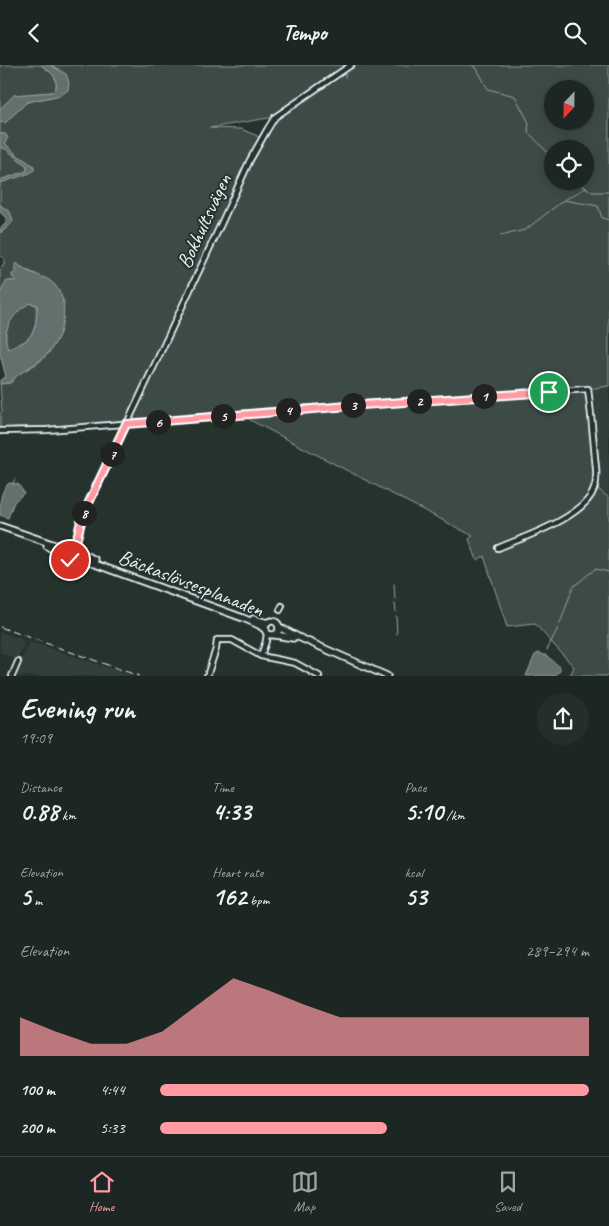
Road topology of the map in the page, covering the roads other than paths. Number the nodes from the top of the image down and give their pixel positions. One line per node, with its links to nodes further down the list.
1 (351, 65): 2 (street, Bokhultsvägen)
2 (126, 424): 3 (street); 5 (street, Bokhultsvägen); 6 (street)
3 (0, 431)
4 (0, 527): 5 (street, Bäckaslövsesplanaden); 7 (street, Bäckaslövsesplanaden)
5 (72, 547): 7 (street); 8 (street); 9 (street, Bäckaslövsesplanaden)
6 (498, 548)
7 (63, 555): 8 (street, Bäckaslövsesplanaden)
8 (75, 559): 11 (street, Bäckaslövsesplanaden)
9 (268, 623): 10 (street, Bäckaslövsesplanaden); 11 (street, Bäckaslövsesplanaden)
10 (279, 627): 11 (street, Bäckaslövsesplanaden); 18 (street, Bäckaslövsesplanaden)
11 (270, 633): 12 (street); 17 (street, Bäckaslövsesplanaden)
12 (261, 656): 15 (street); 16 (street)
13 (18, 663): 14 (street)
14 (12, 676)
15 (207, 676)
16 (319, 676)
17 (379, 676)
18 (387, 676)

